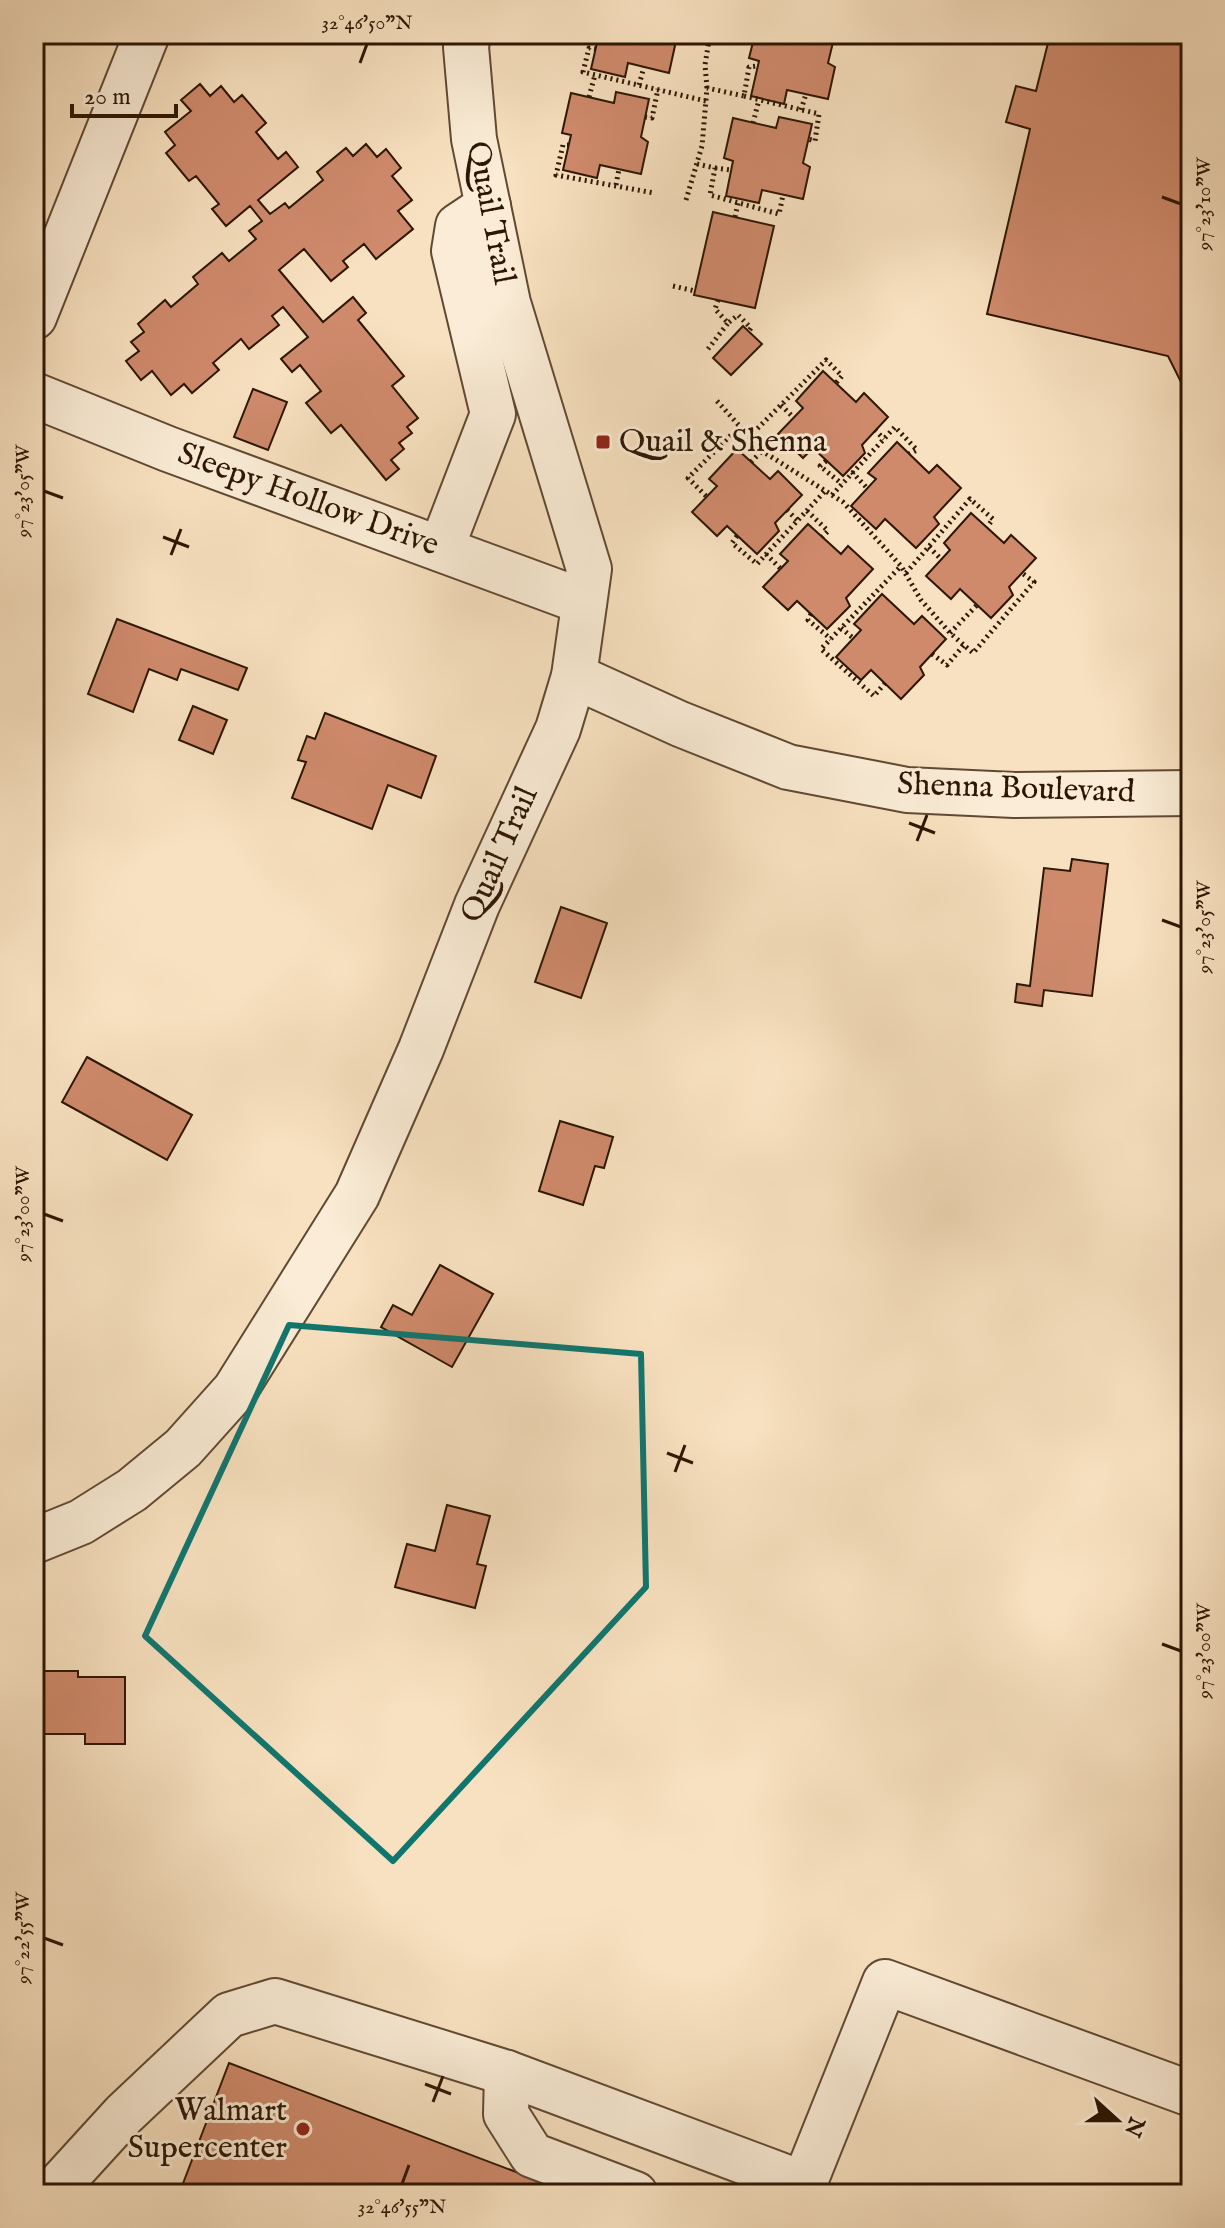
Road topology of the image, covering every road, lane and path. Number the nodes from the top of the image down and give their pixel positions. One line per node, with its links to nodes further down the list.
1 (147, 34): 37 (street)
2 (468, 34): 32 (street, Quail Trail)
3 (710, 34): 11 (path)
4 (840, 34): 5 (path)
5 (833, 41)
6 (596, 49): 9 (path)
7 (757, 66): 14 (path)
8 (644, 67): 10 (path)
9 (595, 75): 10 (path); 15 (path)
10 (639, 85): 12 (path)
11 (707, 88): 14 (path); 17 (path)
12 (658, 89): 17 (path); 19 (path)
13 (806, 94): 18 (path)
14 (744, 96): 16 (path)
15 (589, 97)
16 (759, 100): 18 (path); 20 (path)
17 (706, 101): 23 (path)
18 (801, 110): 21 (path)
19 (645, 117)
20 (753, 123)
21 (808, 139)
22 (569, 145): 27 (path)
23 (697, 164): 24 (path); 30 (path)
24 (715, 168): 26 (path); 31 (path)
25 (619, 169): 27 (path)
26 (731, 170)
27 (616, 185): 28 (path)
28 (654, 193)
29 (783, 195): 31 (path)
30 (686, 200)
31 (738, 203): 33 (path)
32 (488, 206): 42 (street, Quail Trail); 46 (street)
33 (735, 217)
34 (673, 286): 35 (path)
35 (695, 291)
36 (718, 300): 38 (path)
37 (34, 317)
38 (728, 323): 39 (path); 40 (path)
39 (749, 331)
40 (708, 349)
41 (836, 383): 45 (path)
42 (535, 390): 46 (street); 75 (street, Quail Trail)
43 (34, 395): 68 (street, Sleepy Hollow Drive)
44 (717, 401): 48 (path)
45 (781, 405): 47 (path); 50 (path)
46 (493, 414): 68 (street)
47 (794, 418)
48 (739, 427): 50 (path); 60 (path)
49 (875, 430): 51 (path)
50 (749, 437): 52 (path)
51 (884, 439): 53 (path); 56 (path)
52 (762, 451): 55 (path); 59 (path)
53 (909, 454)
54 (826, 461): 57 (path)
55 (751, 462)
56 (852, 472): 57 (path); 58 (path)
57 (842, 484): 59 (path)
58 (867, 488)
59 (829, 493): 62 (path); 71 (path)
60 (706, 496)
61 (787, 510): 63 (path)
62 (807, 511): 63 (path); 66 (path)
63 (798, 521): 69 (path)
64 (987, 527): 67 (path)
65 (737, 536): 69 (path)
66 (822, 537)
67 (929, 547): 70 (path); 73 (path)
68 (441, 549): 75 (street, Sleepy Hollow Drive)
69 (766, 554): 72 (path)
70 (941, 559)
71 (901, 566): 73 (path); 78 (path)
72 (780, 568)
73 (906, 573): 79 (path)
74 (1022, 573): 82 (path)
75 (584, 602): 84 (street, Quail Trail)
76 (977, 605): 79 (path)
77 (811, 614): 81 (path)
78 (841, 628): 80 (path); 81 (path)
79 (950, 633): 82 (path)
80 (853, 638)
81 (831, 639): 85 (path)
82 (964, 645): 83 (path)
83 (932, 654)
84 (574, 676): 86 (street, Shenna Boulevard); 87 (street, Quail Trail)
85 (885, 683)
86 (1191, 793)
87 (34, 1541)
88 (507, 2073): 90 (street); 91 (street); 92 (street)
89 (1191, 2094): 90 (street)
90 (802, 2189)
91 (51, 2194)
92 (635, 2194)

